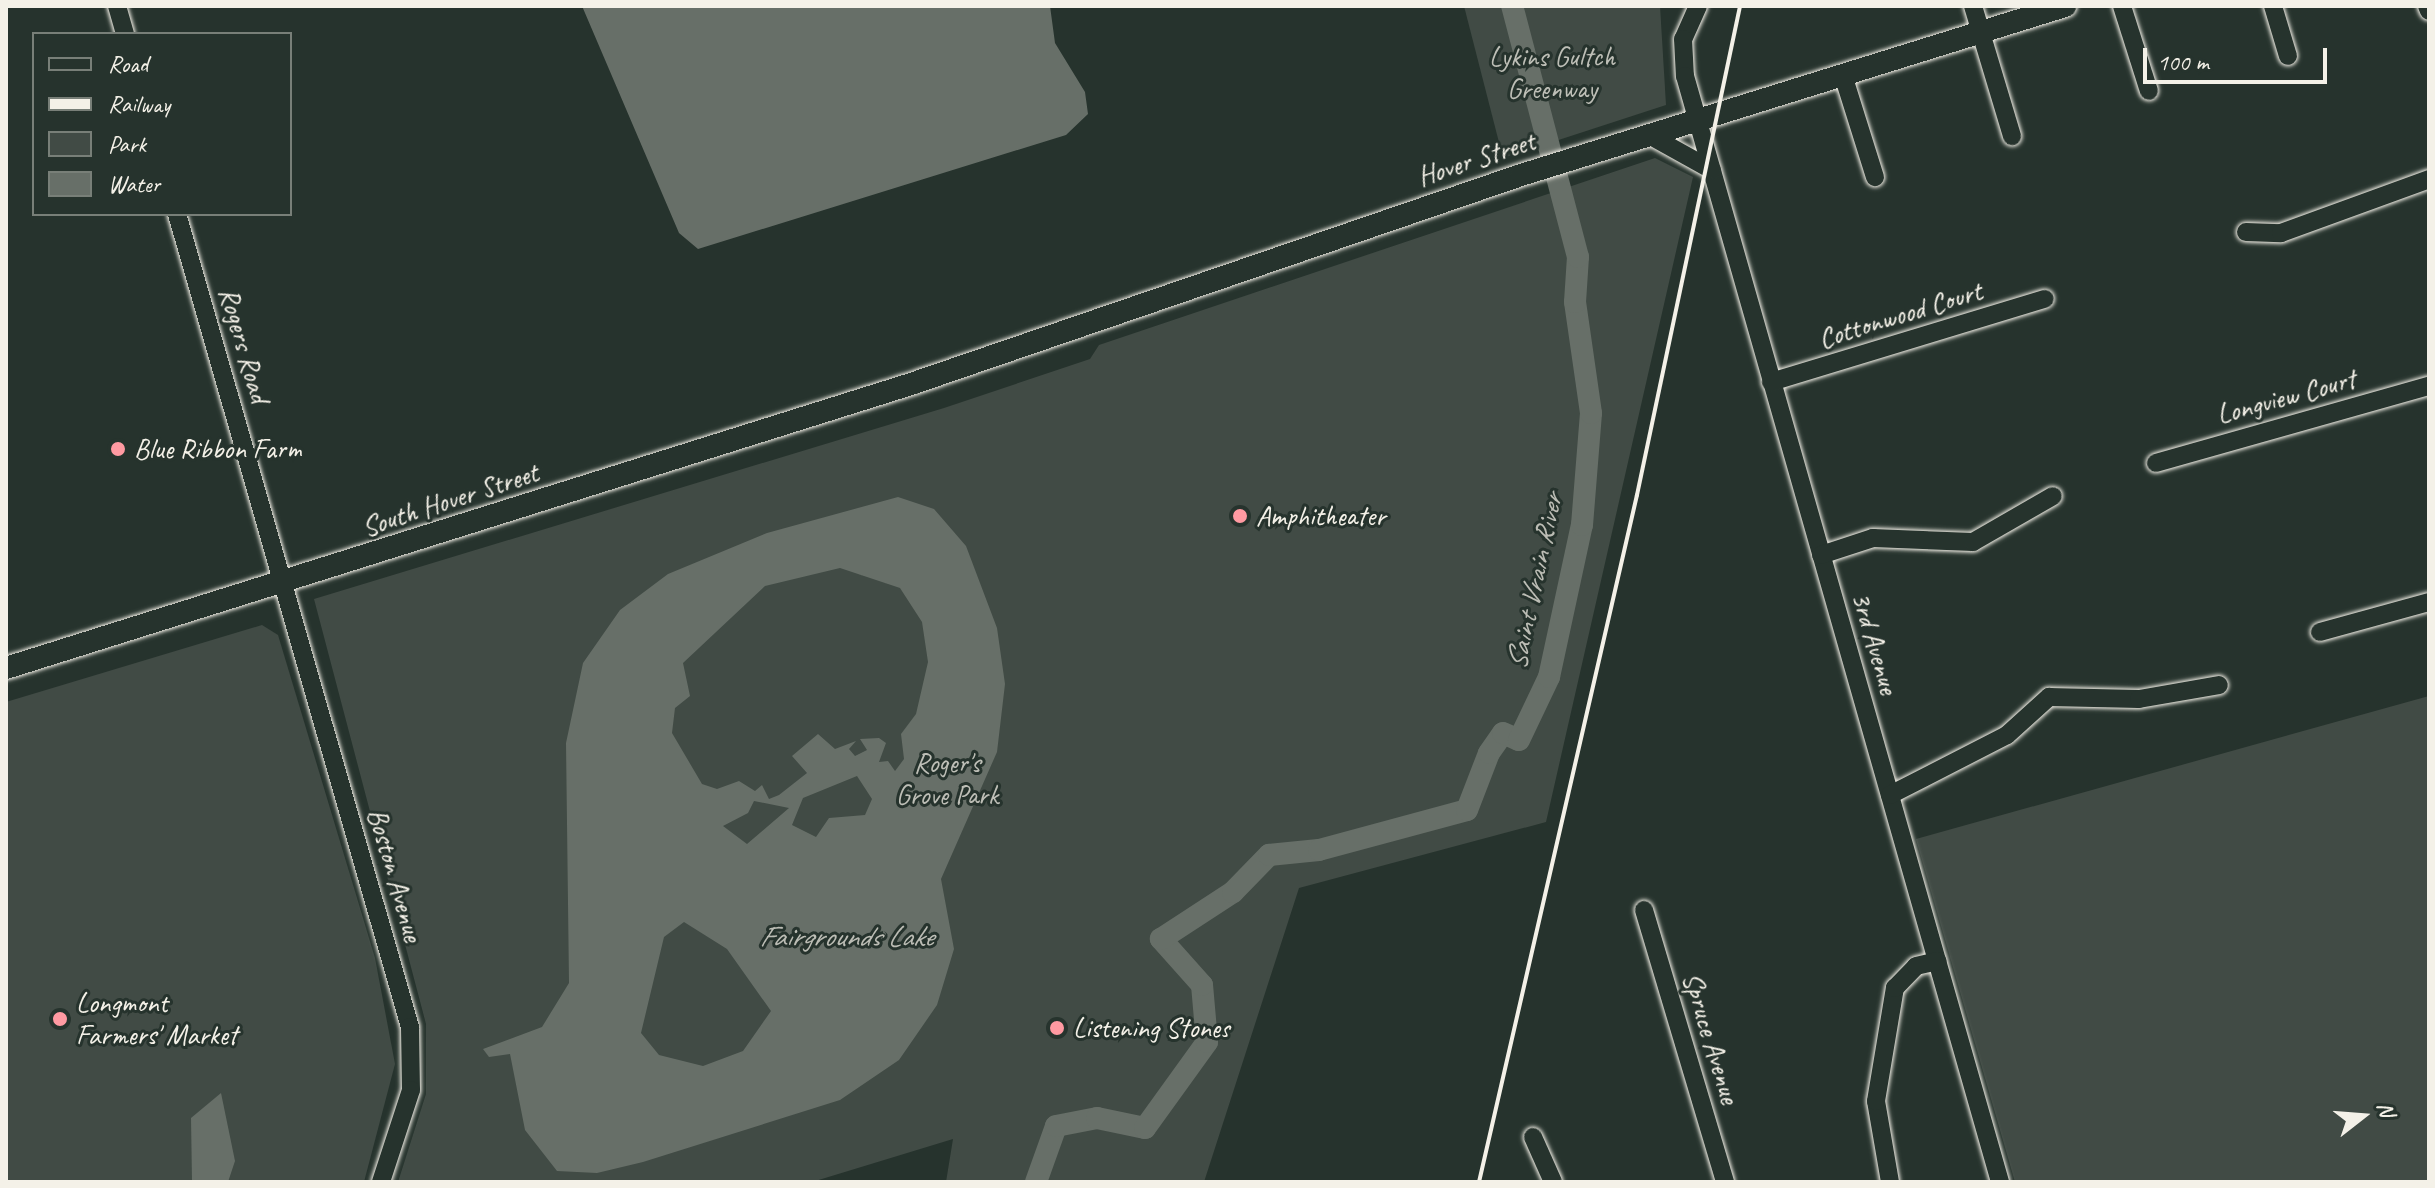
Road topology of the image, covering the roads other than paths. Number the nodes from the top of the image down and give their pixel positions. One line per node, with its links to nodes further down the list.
1 (117, 6): 7 (street)
2 (1698, 6): 12 (street, 3rd Avenue)
3 (2065, 6): 8 (main road, Hover Street)
4 (2122, 6): 11 (street)
5 (2273, 6): 9 (street)
6 (1974, 7): 8 (street)
7 (124, 32)
8 (1981, 32): 10 (main road, Hover Street); 14 (street)
9 (2288, 56)
10 (1843, 75): 12 (main road, Hover Street); 16 (street)
11 (2149, 91)
12 (1698, 119): 13 (main road, Hover Street); 15 (street, 3rd Avenue)
13 (1649, 135): 15 (street); 22 (main road, Hover Street)
14 (2012, 136)
15 (1712, 170): 21 (street, 3rd Avenue)
16 (1875, 177)
17 (2429, 179): 19 (street)
18 (178, 216): 27 (street, Rogers Road)
19 (2246, 232)
20 (2045, 299): 21 (street, Cottonwood Court)
21 (1771, 382): 26 (street, 3rd Avenue)
22 (911, 384): 27 (main road, South Hover Street)
23 (2429, 386): 24 (street, Longview Court)
24 (2156, 463)
25 (2053, 496): 26 (street)
26 (1821, 555): 32 (street, 3rd Avenue)
27 (283, 585): 30 (main road, South Hover Street); 36 (street, Boston Avenue)
28 (2429, 602): 29 (street)
29 (2320, 632)
30 (6, 668)
31 (2219, 685): 32 (street)
32 (1890, 795): 34 (street, 3rd Avenue)
33 (1644, 910): 38 (street, Spruce Avenue)
34 (1937, 961): 39 (street); 40 (street, 3rd Avenue)
35 (1533, 1137): 37 (street)
36 (381, 1182)
37 (1553, 1182)
38 (1725, 1182)
39 (1890, 1182)
40 (2000, 1182)

